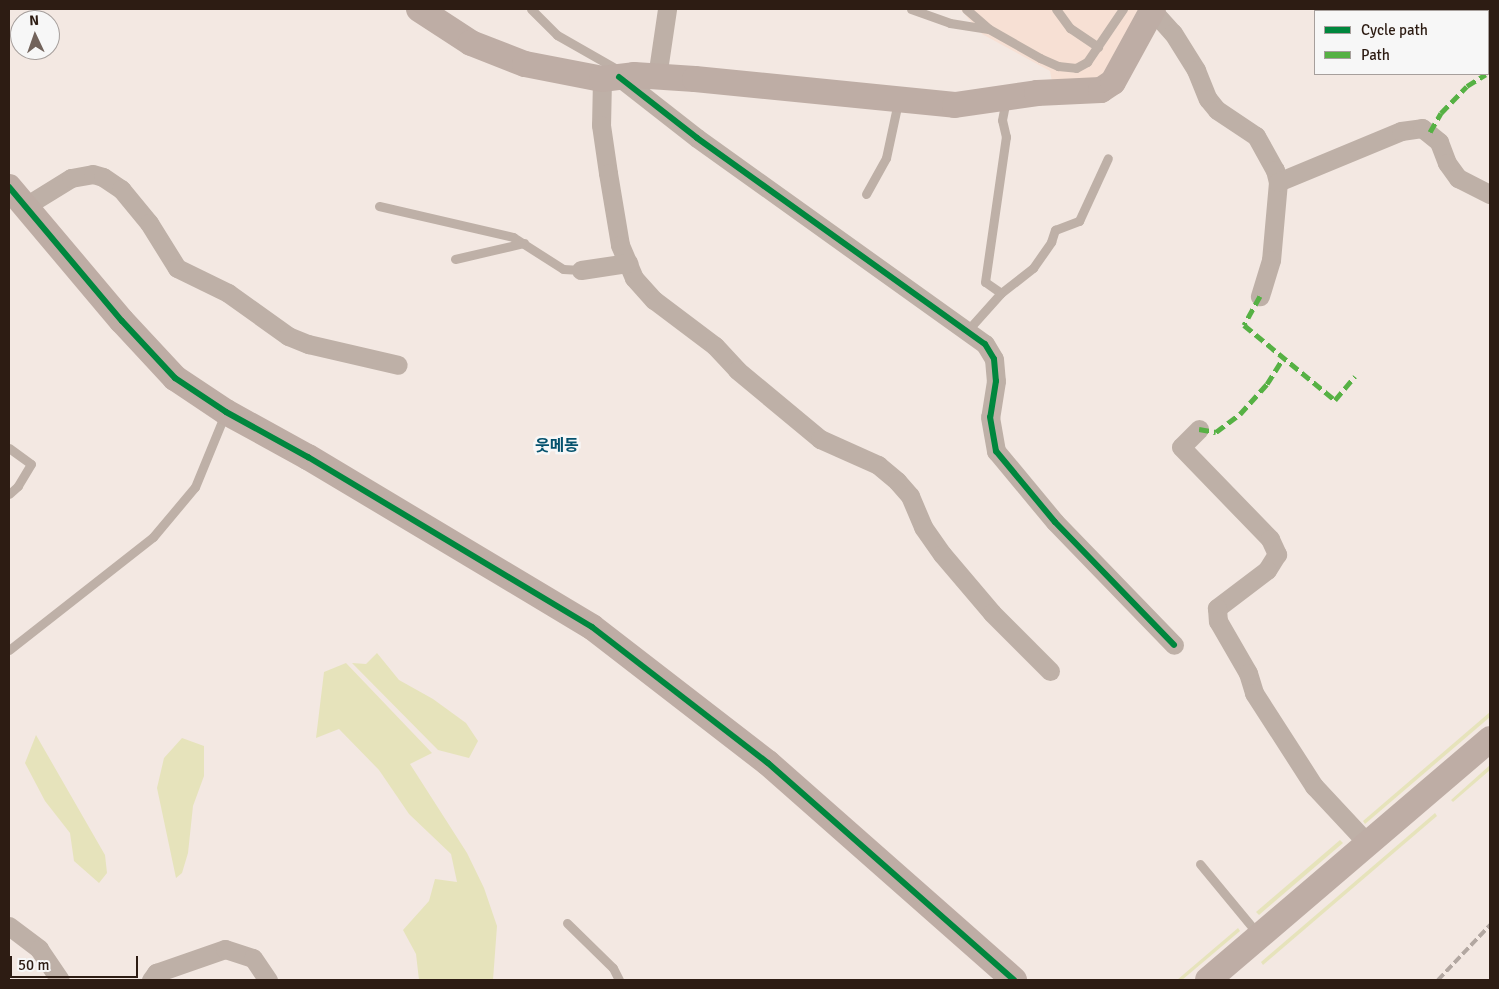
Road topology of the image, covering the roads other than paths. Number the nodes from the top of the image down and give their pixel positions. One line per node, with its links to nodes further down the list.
1 (419, 9): 12 (street)
2 (532, 9): 12 (lane)
3 (667, 9): 11 (street)
4 (911, 9): 9 (lane)
5 (966, 9): 9 (lane)
6 (1056, 9): 10 (lane)
7 (1123, 9): 10 (lane)
8 (1152, 9): 13 (street); 16 (street)
9 (989, 29): 10 (lane)
10 (1098, 47)
11 (657, 77): 12 (street); 14 (street)
12 (616, 78): 23 (street); 27 (street)
13 (1006, 97): 14 (street); 25 (lane)
14 (899, 99): 17 (lane)
15 (1108, 158): 25 (lane)
16 (1278, 182): 18 (street); 26 (street)
17 (866, 194)
18 (1490, 194)
19 (16, 197): 28 (street); 29 (street)
20 (379, 206): 21 (lane)
21 (524, 243): 22 (lane); 24 (lane)
22 (455, 259)
23 (628, 263): 24 (street); 35 (street)
24 (581, 270)
25 (1001, 293): 27 (lane)
26 (1260, 296)
27 (967, 331): 33 (street)
28 (398, 366)
29 (226, 412): 34 (lane); 46 (street)
30 (1199, 429): 37 (street)
31 (9, 448): 32 (lane)
32 (9, 494)
33 (1174, 645)
34 (9, 650)
35 (1050, 671)
36 (1490, 739): 37 (street)
37 (1368, 844): 41 (street)
38 (1200, 864): 41 (lane)
39 (566, 923): 45 (lane)
40 (9, 926): 42 (street)
41 (1260, 936): 47 (street)
42 (60, 980)
43 (151, 980): 44 (street)
44 (268, 980)
45 (619, 980)
46 (1014, 980)
47 (1208, 980)

